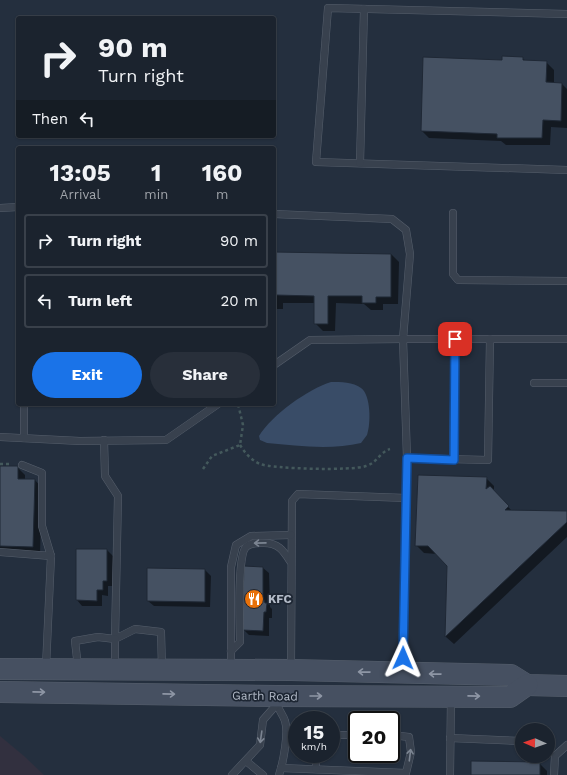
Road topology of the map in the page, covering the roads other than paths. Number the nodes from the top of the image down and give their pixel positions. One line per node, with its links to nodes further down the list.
1 (364, 9): 2 (lane); 3 (lane); 3 (lane)
2 (567, 14)
3 (360, 163): 4 (lane)
4 (567, 170)
5 (16, 207): 6 (lane)
6 (0, 208)
7 (453, 212): 9 (lane)
8 (276, 214): 10 (lane)
9 (567, 281)
10 (403, 339): 11 (lane); 14 (lane); 22 (lane)
11 (455, 339): 12 (lane); 23 (lane)
12 (490, 339): 13 (lane); 23 (lane)
13 (567, 339)
14 (276, 364)
15 (534, 382): 16 (lane)
16 (567, 384)
17 (24, 406): 20 (lane)
18 (215, 406): 21 (lane)
19 (0, 437): 20 (lane)
20 (24, 438): 21 (lane)
21 (104, 440): 30 (lane)
22 (407, 458): 23 (lane); 25 (lane)
23 (454, 460)
24 (22, 465): 28 (lane)
25 (406, 498): 26 (lane); 40 (lane)
26 (291, 535): 29 (lane); 31 (lane)
27 (0, 552): 28 (lane)
28 (51, 556): 33 (lane)
29 (291, 561): 31 (lane, one-way to 31); 38 (lane)
30 (115, 639): 34 (lane); 35 (lane); 36 (lane)
31 (231, 660): 36 (main road); 37 (main road)
32 (0, 669): 33 (main road)
33 (46, 669): 34 (main road)
34 (78, 669): 35 (main road)
35 (115, 669): 36 (main road)
36 (162, 670)
37 (255, 670): 38 (main road); 45 (main road)
38 (291, 670): 39 (main road)
39 (313, 671): 40 (main road, one-way to 39); 45 (main road)
40 (403, 673): 41 (main road, one-way to 40)
41 (527, 685): 42 (main road); 44 (main road, Garth Road, one-way to 41)
42 (567, 686)
43 (0, 692): 45 (main road, Garth Road, one-way to 45)
44 (451, 696): 45 (main road, Garth Road, one-way to 44); 47 (lane)
45 (277, 700): 50 (lane, one-way to 50); 53 (lane)
46 (400, 736): 52 (lane, one-way to 46)
47 (450, 738): 48 (lane); 56 (lane)
48 (515, 741)
49 (567, 745): 57 (lane)
50 (246, 761): 54 (lane); 55 (lane)
51 (316, 763): 52 (lane)
52 (316, 769): 53 (lane)
53 (280, 772)
54 (232, 775)
55 (263, 775)
56 (450, 775)
57 (554, 775)

